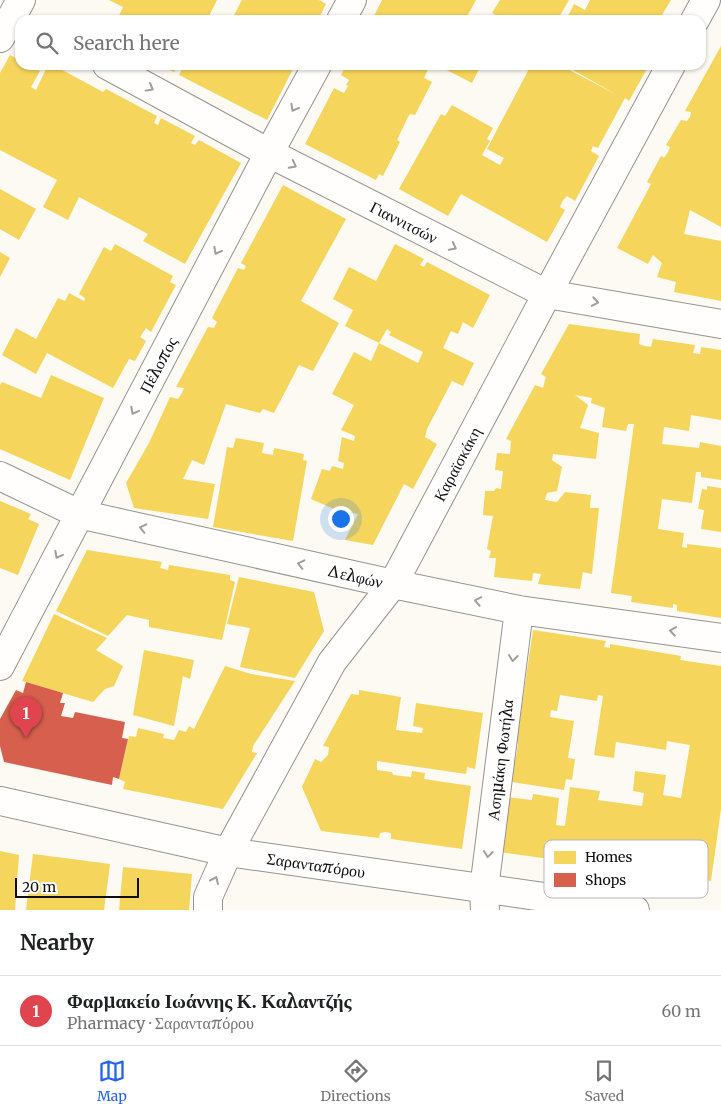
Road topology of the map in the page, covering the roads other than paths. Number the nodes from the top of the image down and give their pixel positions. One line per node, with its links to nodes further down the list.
1 (352, 0): 4 (street)
2 (706, 0): 5 (street)
3 (15, 10): 6 (street)
4 (344, 15)
5 (698, 15)
6 (0, 38)
7 (116, 70): 10 (street, Γιαννιτσών, one-way to 10)
8 (314, 70): 10 (street, Πέλοπος, one-way to 10)
9 (668, 70): 11 (street, Καραϊσκάκη)
10 (269, 153): 11 (street, Γιαννιτσών, one-way to 11); 14 (street, Πέλοπος, one-way to 14)
11 (547, 294): 12 (street, Γιαννιτσών, one-way to 12); 15 (street, Καραϊσκάκη)
12 (721, 324)
13 (0, 476): 14 (street, Δελφών)
14 (79, 514): 15 (street, Δελφών, one-way to 14); 18 (street, Πέλοπος, one-way to 18)
15 (394, 584): 16 (street, Δελφών, one-way to 15); 20 (street, Καραϊσκάκη)
16 (519, 610): 17 (street, Δελφών, one-way to 16); 21 (street, Ασημάκη Φωτήλα, one-way to 21)
17 (721, 638)
18 (0, 666)
19 (0, 801): 20 (street, Σαρανταπόρου)
20 (228, 852): 21 (street, Σαρανταπόρου); 22 (street, Καραϊσκάκη, one-way to 20)
21 (485, 900): 23 (street, Σαρανταπόρου)
22 (208, 910)
23 (635, 910)

